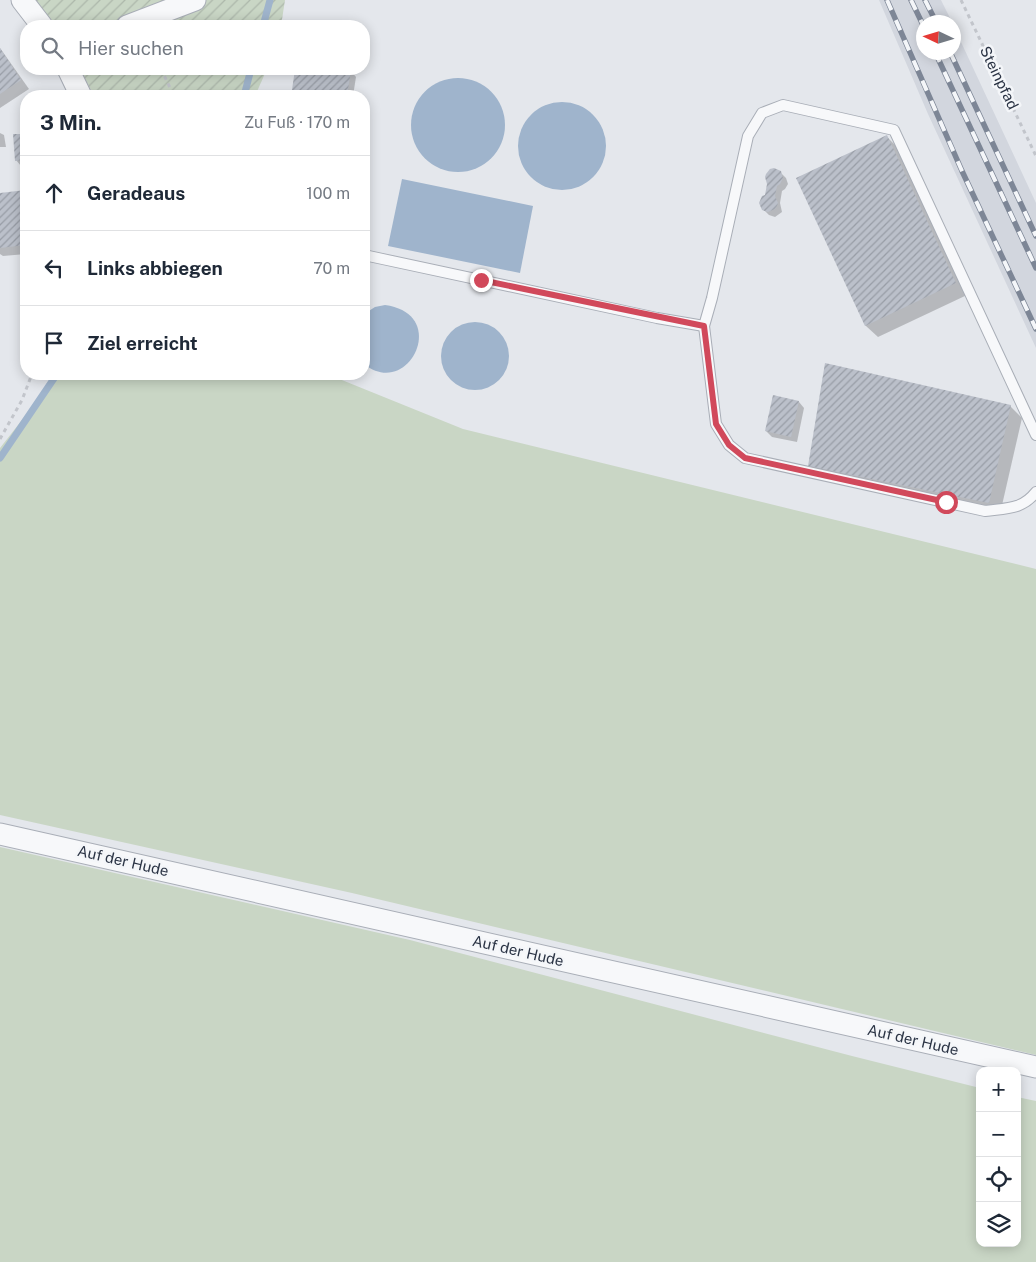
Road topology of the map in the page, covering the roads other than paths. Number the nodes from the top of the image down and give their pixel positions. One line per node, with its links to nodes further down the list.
1 (22, 0): 3 (street)
2 (194, 0): 4 (street)
3 (37, 20)
4 (142, 20)
5 (71, 75): 6 (street)
6 (78, 90)
7 (370, 256): 8 (lane)
8 (704, 326): 9 (lane); 10 (lane)
9 (1036, 435)
10 (1036, 492)
11 (0, 834): 12 (street, Auf der Hude)
12 (1036, 1067)

